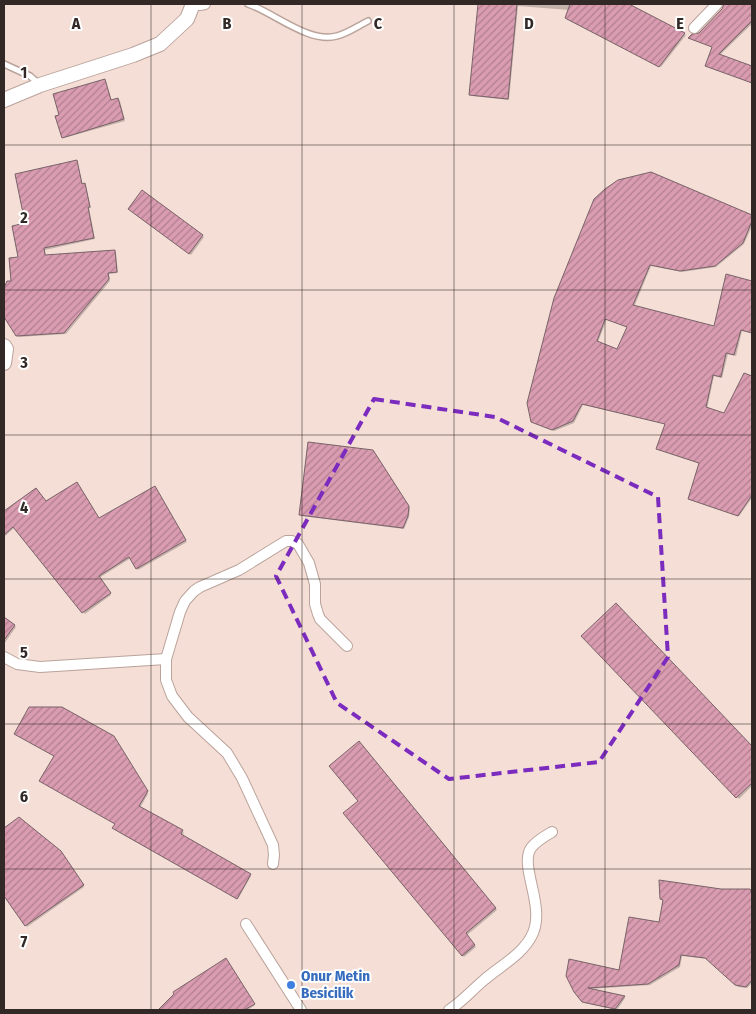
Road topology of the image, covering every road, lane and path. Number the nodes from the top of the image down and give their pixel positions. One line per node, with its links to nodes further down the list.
1 (193, 4): 2 (street); 8 (main road)
2 (204, 4)
3 (248, 4): 5 (lane)
4 (717, 4): 6 (street)
5 (368, 21)
6 (694, 28)
7 (4, 64): 8 (lane)
8 (40, 85): 9 (main road)
9 (4, 100)
10 (4, 346): 11 (main road)
11 (4, 362)
12 (347, 646): 14 (street)
13 (4, 657): 14 (street)
14 (166, 659): 16 (street)
15 (552, 832): 19 (street)
16 (273, 864)
17 (246, 924): 18 (street)
18 (302, 1010)
19 (449, 1010)

